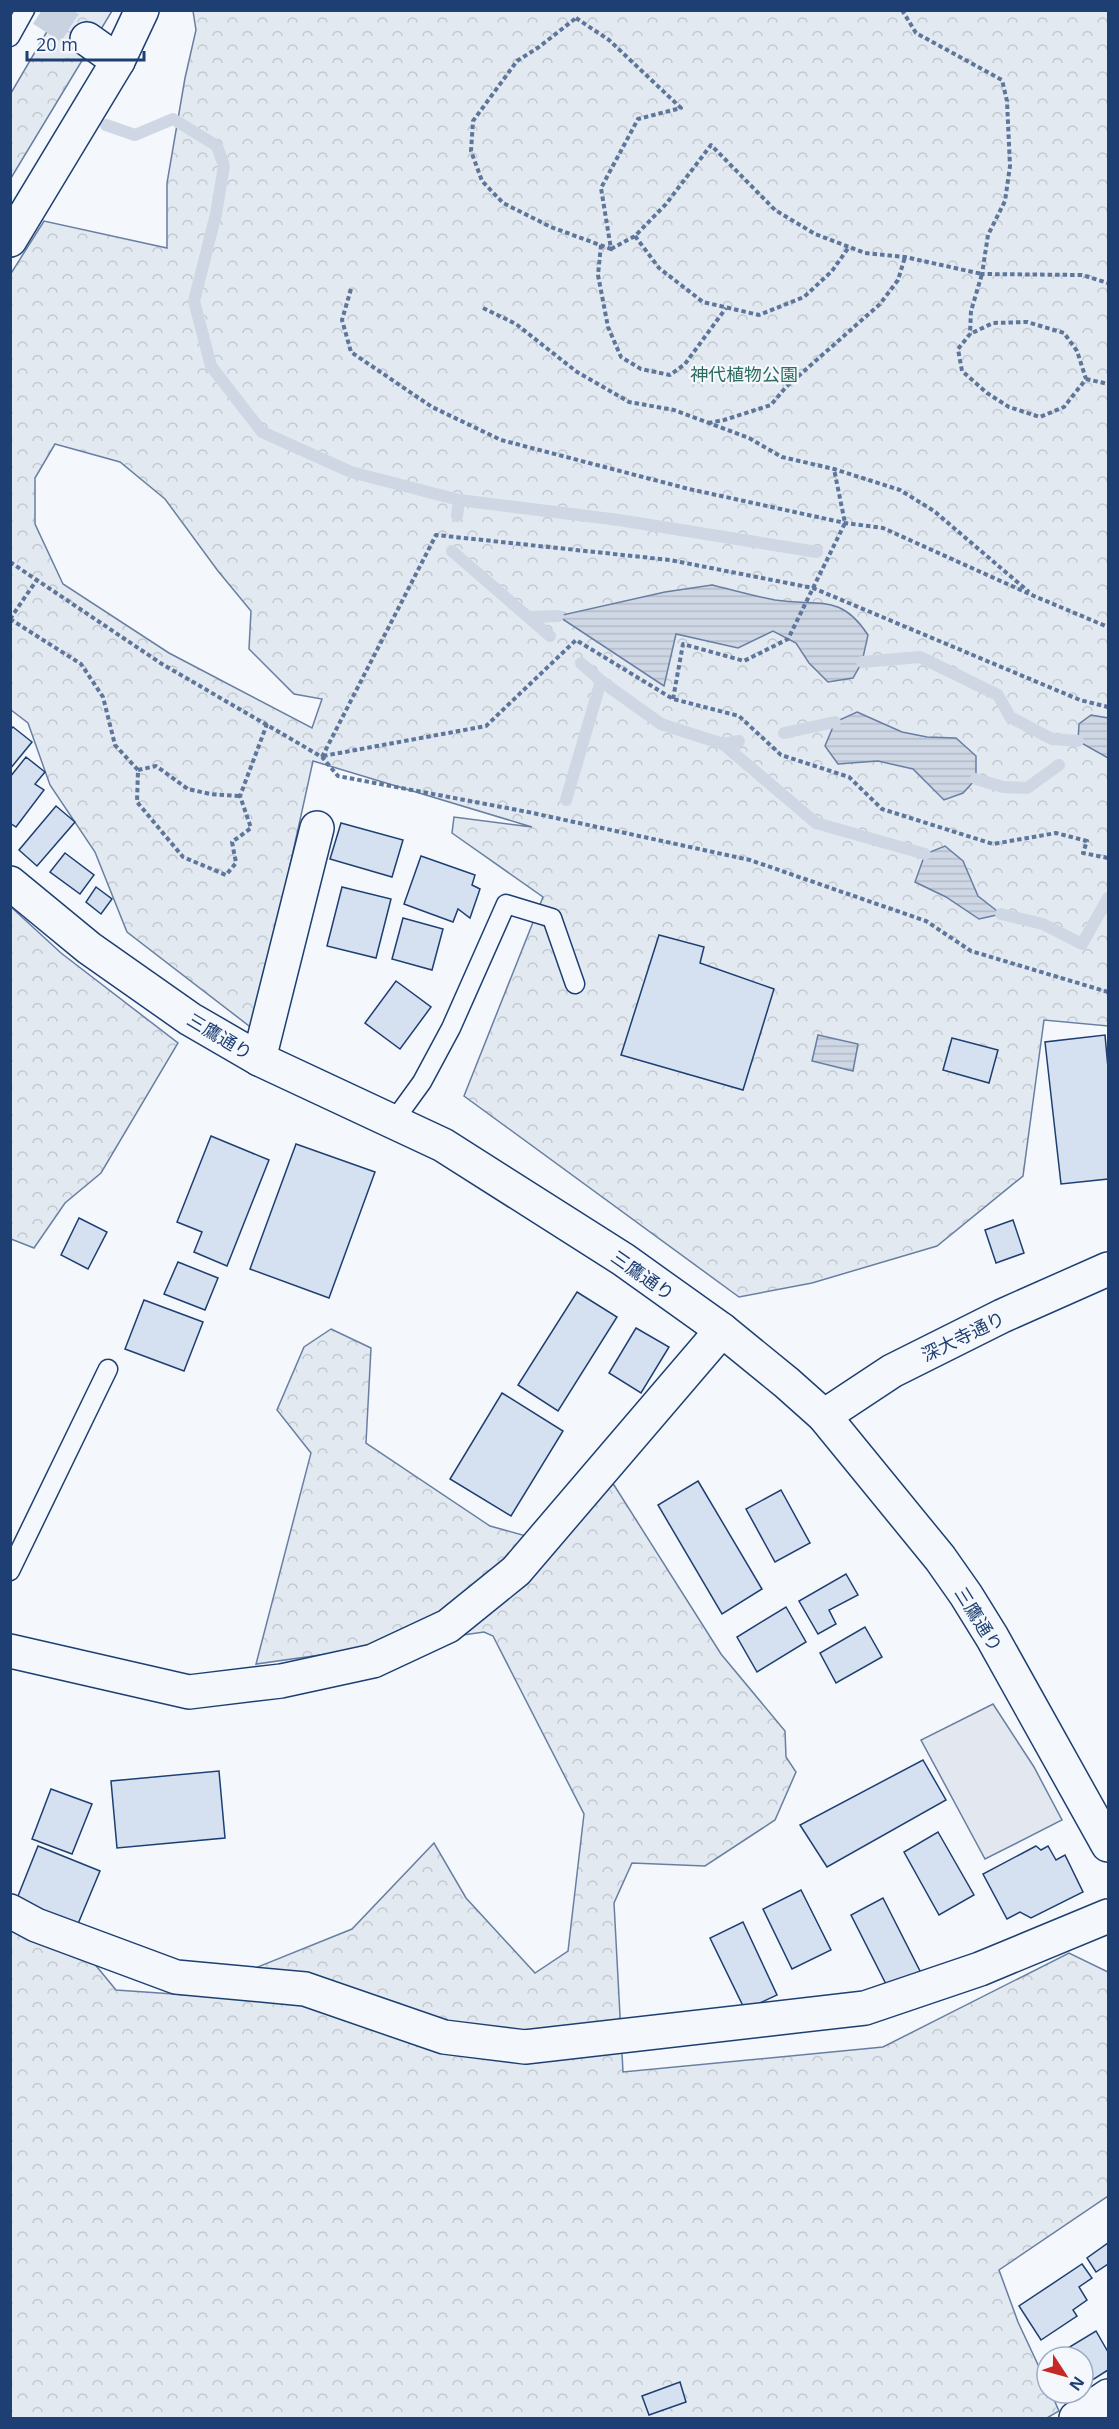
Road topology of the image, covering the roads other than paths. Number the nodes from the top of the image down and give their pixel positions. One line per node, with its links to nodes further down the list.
1 (26, 10): 3 (lane)
2 (142, 10): 5 (street)
3 (10, 37)
4 (87, 39): 5 (street)
5 (118, 61): 6 (street)
6 (10, 240)
7 (317, 828): 10 (street)
8 (10, 883): 10 (street, 三鷹通り)
9 (575, 984): 11 (lane)
10 (259, 1059): 11 (street, 三鷹通り)
11 (393, 1122): 13 (street, 三鷹通り)
12 (1108, 1269): 15 (street, 深大寺通り)
13 (722, 1330): 15 (street, 三鷹通り); 17 (street)
14 (108, 1369): 16 (lane)
15 (824, 1416): 18 (street, 三鷹通り)
16 (10, 1571)
17 (10, 1651)
18 (1108, 1845)
19 (10, 1911): 20 (street)
20 (1108, 1916)
21 (1108, 2396): 22 (street)
22 (1076, 2418)

